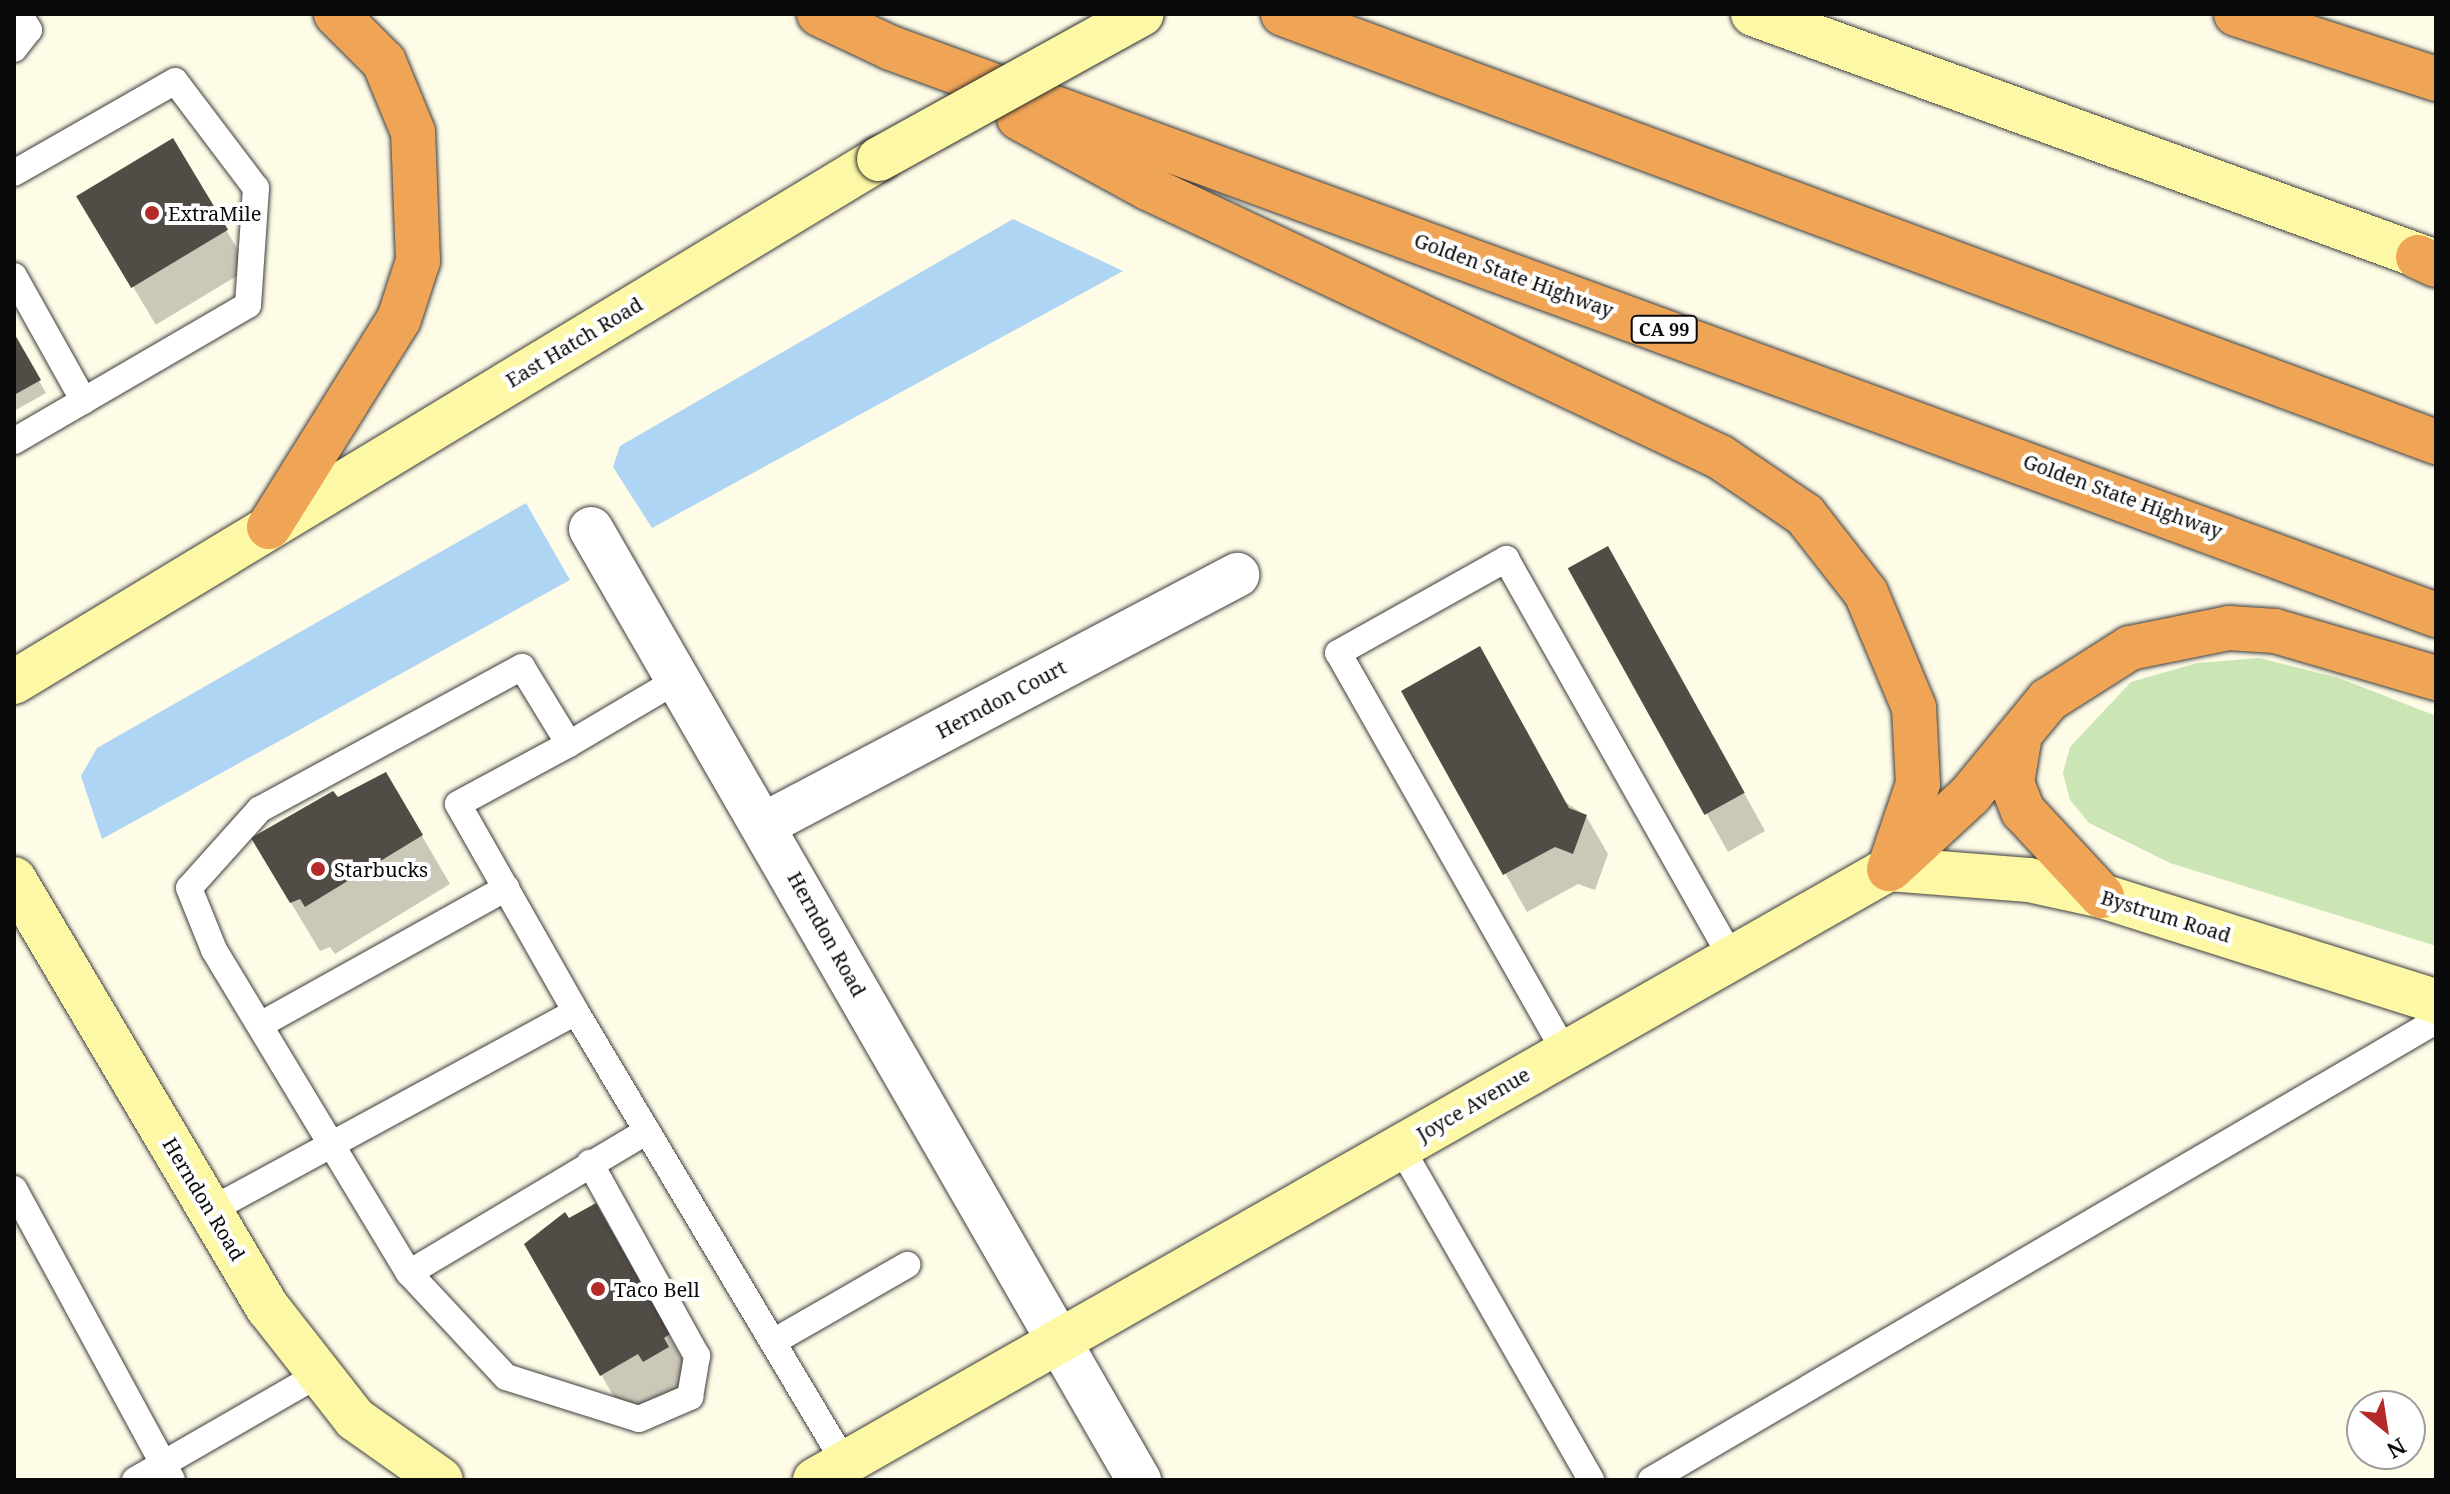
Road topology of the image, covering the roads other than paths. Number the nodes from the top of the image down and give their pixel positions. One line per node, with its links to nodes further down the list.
1 (19, 14): 9 (lane)
2 (336, 14): 17 (highway)
3 (819, 14): 8 (highway, Golden State Highway / CA 99)
4 (1142, 14): 17 (main road, East Hatch Road, bridge)
5 (1283, 14): 16 (highway)
6 (1753, 14): 12 (main road)
7 (2236, 14): 10 (highway)
8 (891, 48): 20 (highway, Golden State Highway / CA 99); 27 (highway)
9 (14, 49)
10 (2436, 79)
11 (14, 173): 14 (lane)
12 (2430, 261)
13 (14, 276): 14 (lane)
14 (84, 401): 15 (lane)
15 (14, 441)
16 (2436, 442)
17 (269, 527): 23 (main road, East Hatch Road)
18 (591, 529): 22 (street, Herndon Road)
19 (1237, 575): 26 (street, Herndon Court)
20 (2436, 615)
21 (2436, 678): 24 (highway)
22 (679, 679): 25 (lane); 26 (street, Herndon Road)
23 (14, 682)
24 (2019, 741): 27 (highway); 30 (highway)
25 (569, 744): 29 (lane); 35 (lane)
26 (765, 824): 45 (street, Herndon Road)
27 (1889, 869): 30 (main road, Bystrum Road); 31 (main road, Joyce Avenue)
28 (14, 879): 42 (main road, Herndon Road)
29 (506, 888): 33 (lane); 35 (lane)
30 (2102, 896): 32 (main road, Bystrum Road)
31 (1732, 958): 36 (main road, Joyce Avenue); 36 (lane)
32 (2436, 1001)
33 (576, 1012): 37 (lane); 38 (lane)
34 (2436, 1021): 54 (lane)
35 (260, 1025): 38 (lane)
36 (1565, 1052): 39 (main road, Joyce Avenue)
37 (647, 1131): 40 (lane); 46 (lane)
38 (333, 1144): 42 (lane); 44 (lane)
39 (1400, 1146): 45 (main road, Joyce Avenue); 53 (lane)
40 (590, 1163): 44 (lane); 44 (lane)
41 (14, 1189): 48 (lane)
42 (211, 1210): 47 (main road, Herndon Road)
43 (907, 1265): 46 (lane)
44 (409, 1273)
45 (1057, 1341): 49 (main road); 52 (street, Herndon Road)
46 (773, 1342): 49 (lane)
47 (319, 1374): 48 (lane); 51 (main road, Herndon Road)
48 (168, 1472): 50 (lane)
49 (831, 1473)
50 (135, 1480)
51 (441, 1480)
52 (1139, 1480)
53 (1591, 1480)
54 (1651, 1480)

